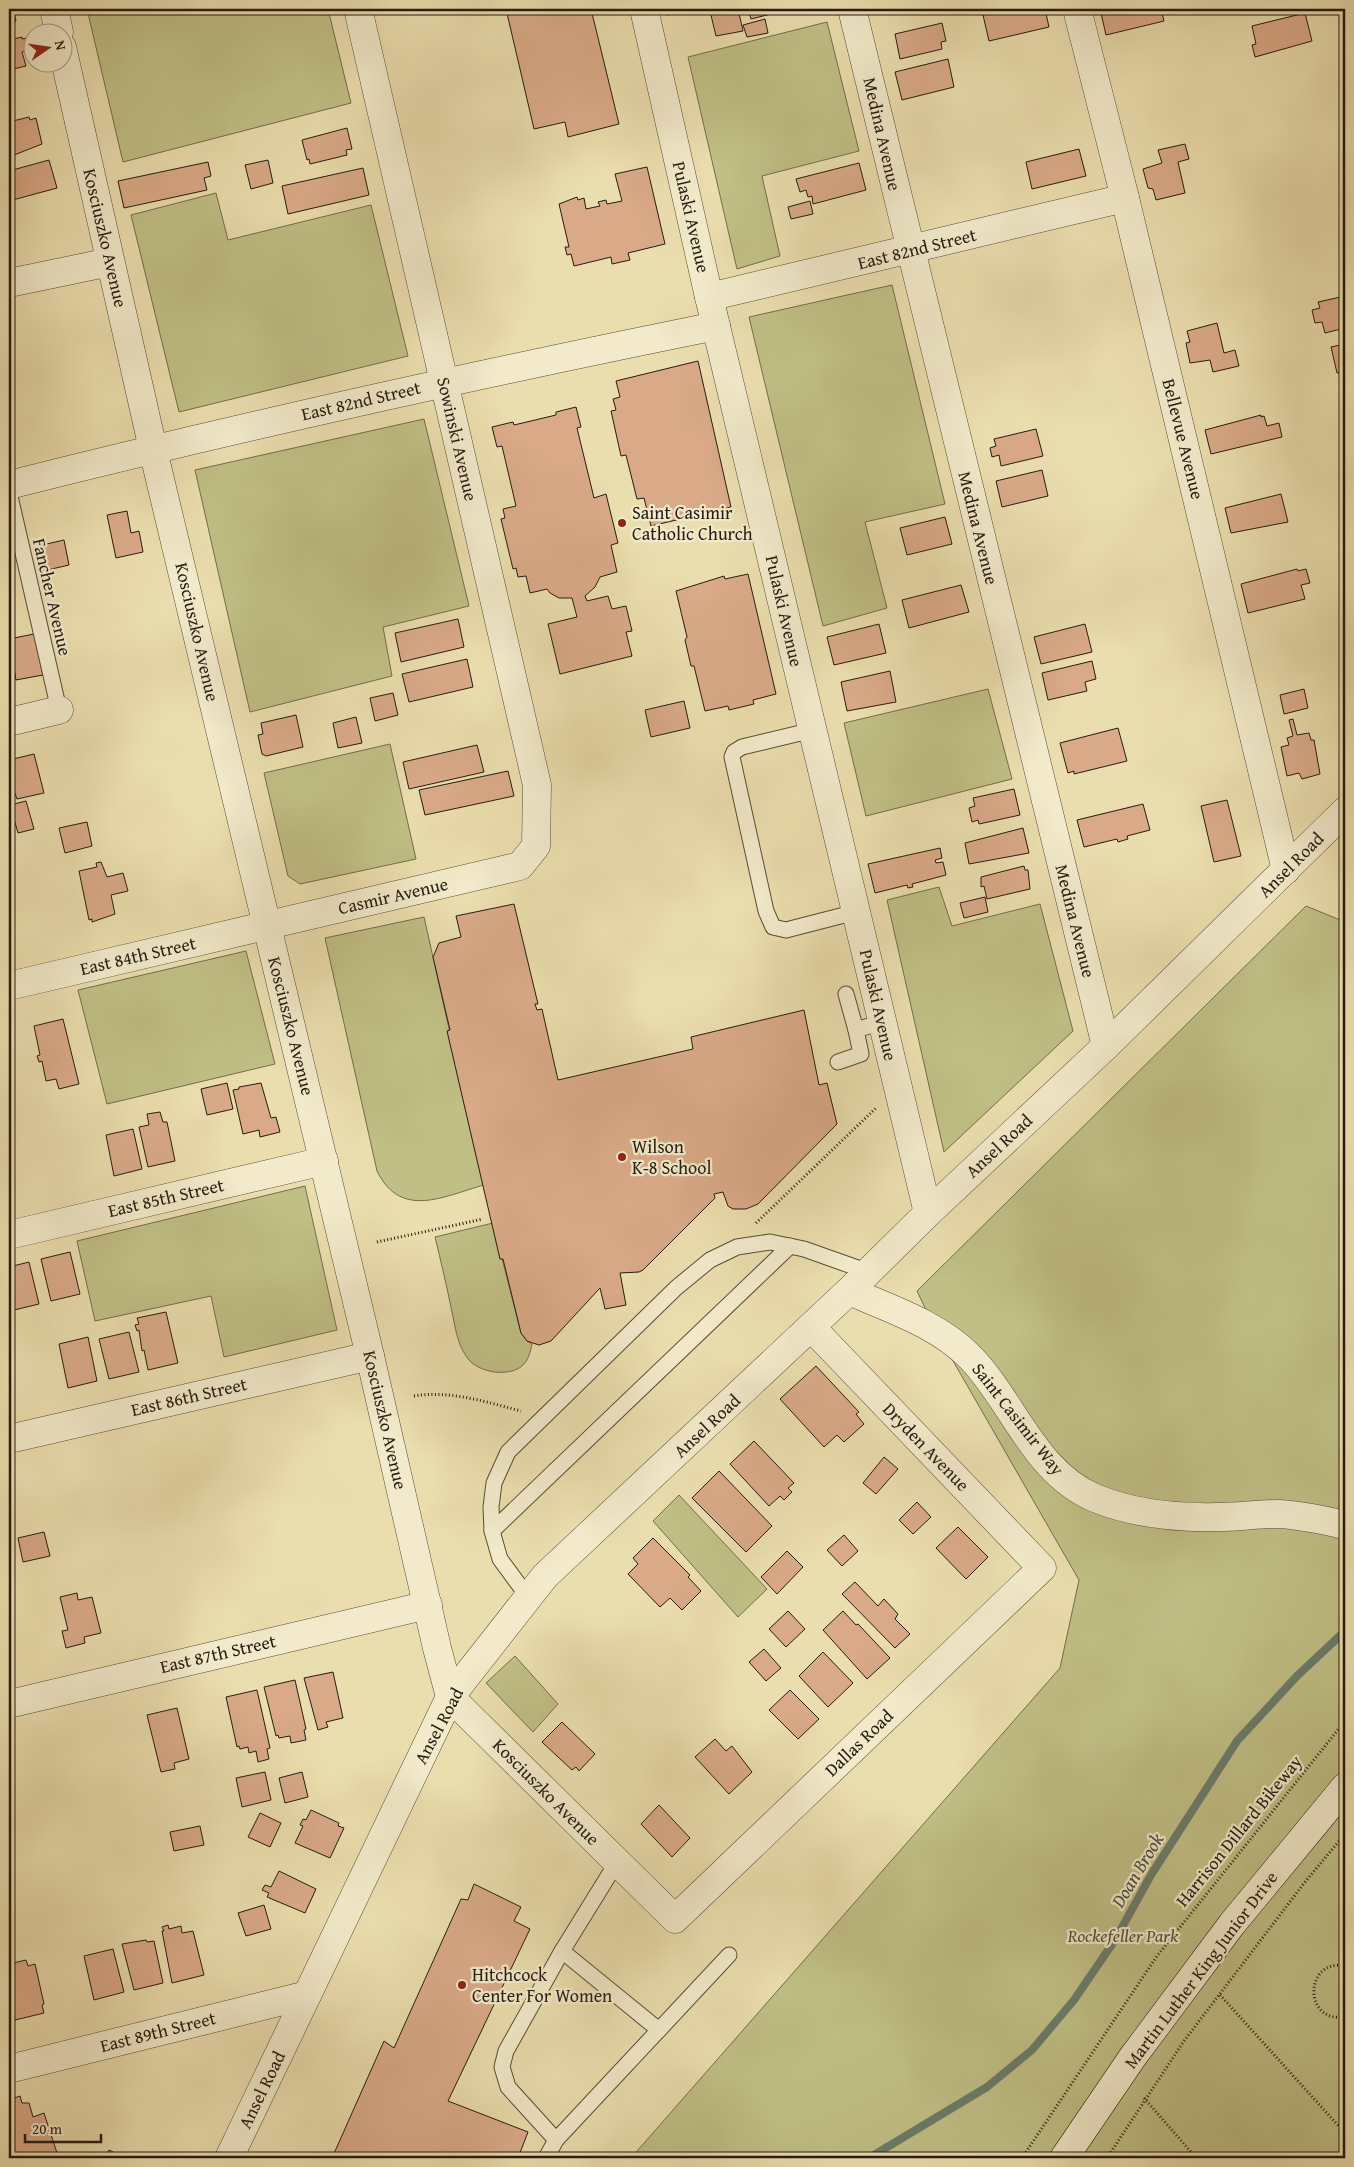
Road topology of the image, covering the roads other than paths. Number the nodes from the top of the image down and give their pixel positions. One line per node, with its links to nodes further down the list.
1 (54, 9): 6 (street)
2 (358, 9): 14 (street, Sowinski Avenue)
3 (644, 9): 12 (street, Pulaski Avenue)
4 (852, 9): 9 (street, Medina Avenue)
5 (1077, 9): 8 (street, Bellevue Avenue)
6 (57, 22)
7 (68, 72): 10 (street, Kosciuszko Avenue)
8 (1125, 198): 9 (street, East 82nd Street); 23 (street, Bellevue Avenue)
9 (910, 251): 12 (street, East 82nd Street); 30 (street, Medina Avenue)
10 (110, 262): 11 (street); 15 (street, Kosciuszko Avenue)
11 (9, 284)
12 (709, 297): 13 (street, Pulaski Avenue)
13 (716, 326): 14 (street, East 82nd Street); 20 (street, Pulaski Avenue)
14 (444, 382): 15 (street, East 82nd Street); 22 (street, Sowinski Avenue)
15 (153, 449): 16 (street, East 82nd Street); 25 (street, Kosciuszko Avenue)
16 (9, 484)
17 (9, 492): 18 (lane, Fancher Avenue)
18 (59, 710): 19 (street)
19 (9, 722)
20 (813, 730): 24 (street, Pulaski Avenue); 24 (lane)
21 (1345, 811): 23 (street, Ansel Road)
22 (520, 866): 25 (street, Casmir Avenue)
23 (1286, 870): 30 (street, Ansel Road)
24 (856, 912): 28 (street, Pulaski Avenue)
25 (266, 926): 26 (street, East 84th Street); 32 (street, Kosciuszko Avenue)
26 (9, 986)
27 (846, 994): 29 (lane)
28 (882, 1022): 29 (lane); 33 (street, Pulaski Avenue)
29 (856, 1030): 31 (lane)
30 (1106, 1046): 33 (street, Ansel Road)
31 (838, 1062)
32 (324, 1161): 34 (street, East 85th Street); 39 (street, Kosciuszko Avenue)
33 (928, 1213): 36 (street, Ansel Road)
34 (9, 1235)
35 (790, 1246): 36 (lane); 42 (lane); 42 (lane)
36 (869, 1272): 37 (street, Ansel Road)
37 (849, 1291): 38 (street, Ansel Road); 41 (street, Saint Casimir Way)
38 (811, 1327): 43 (street, Dryden Avenue); 44 (street, Ansel Road)
39 (370, 1356): 40 (street, East 86th Street); 45 (street, Kosciuszko Avenue)
40 (9, 1439)
41 (1345, 1525)
42 (492, 1531): 44 (lane)
43 (1042, 1568): 50 (street, Dallas Road)
44 (528, 1597): 46 (street, Ansel Road)
45 (428, 1605): 46 (street, Kosciuszko Avenue); 47 (street, East 87th Street)
46 (450, 1697): 49 (street, Kosciuszko Avenue); 53 (street, Ansel Road)
47 (9, 1704)
48 (1345, 1787): 59 (street, Martin Luther King Junior Drive)
49 (617, 1862): 50 (street, Kosciuszko Avenue); 51 (lane)
50 (675, 1919)
51 (562, 1951): 54 (lane); 56 (lane)
52 (729, 1955): 54 (lane)
53 (307, 1995): 55 (street, East 89th Street); 57 (street, Ansel Road)
54 (659, 2030): 56 (lane)
55 (9, 2069)
56 (556, 2140): 58 (lane)
57 (229, 2158)
58 (546, 2158)
59 (1064, 2158)

